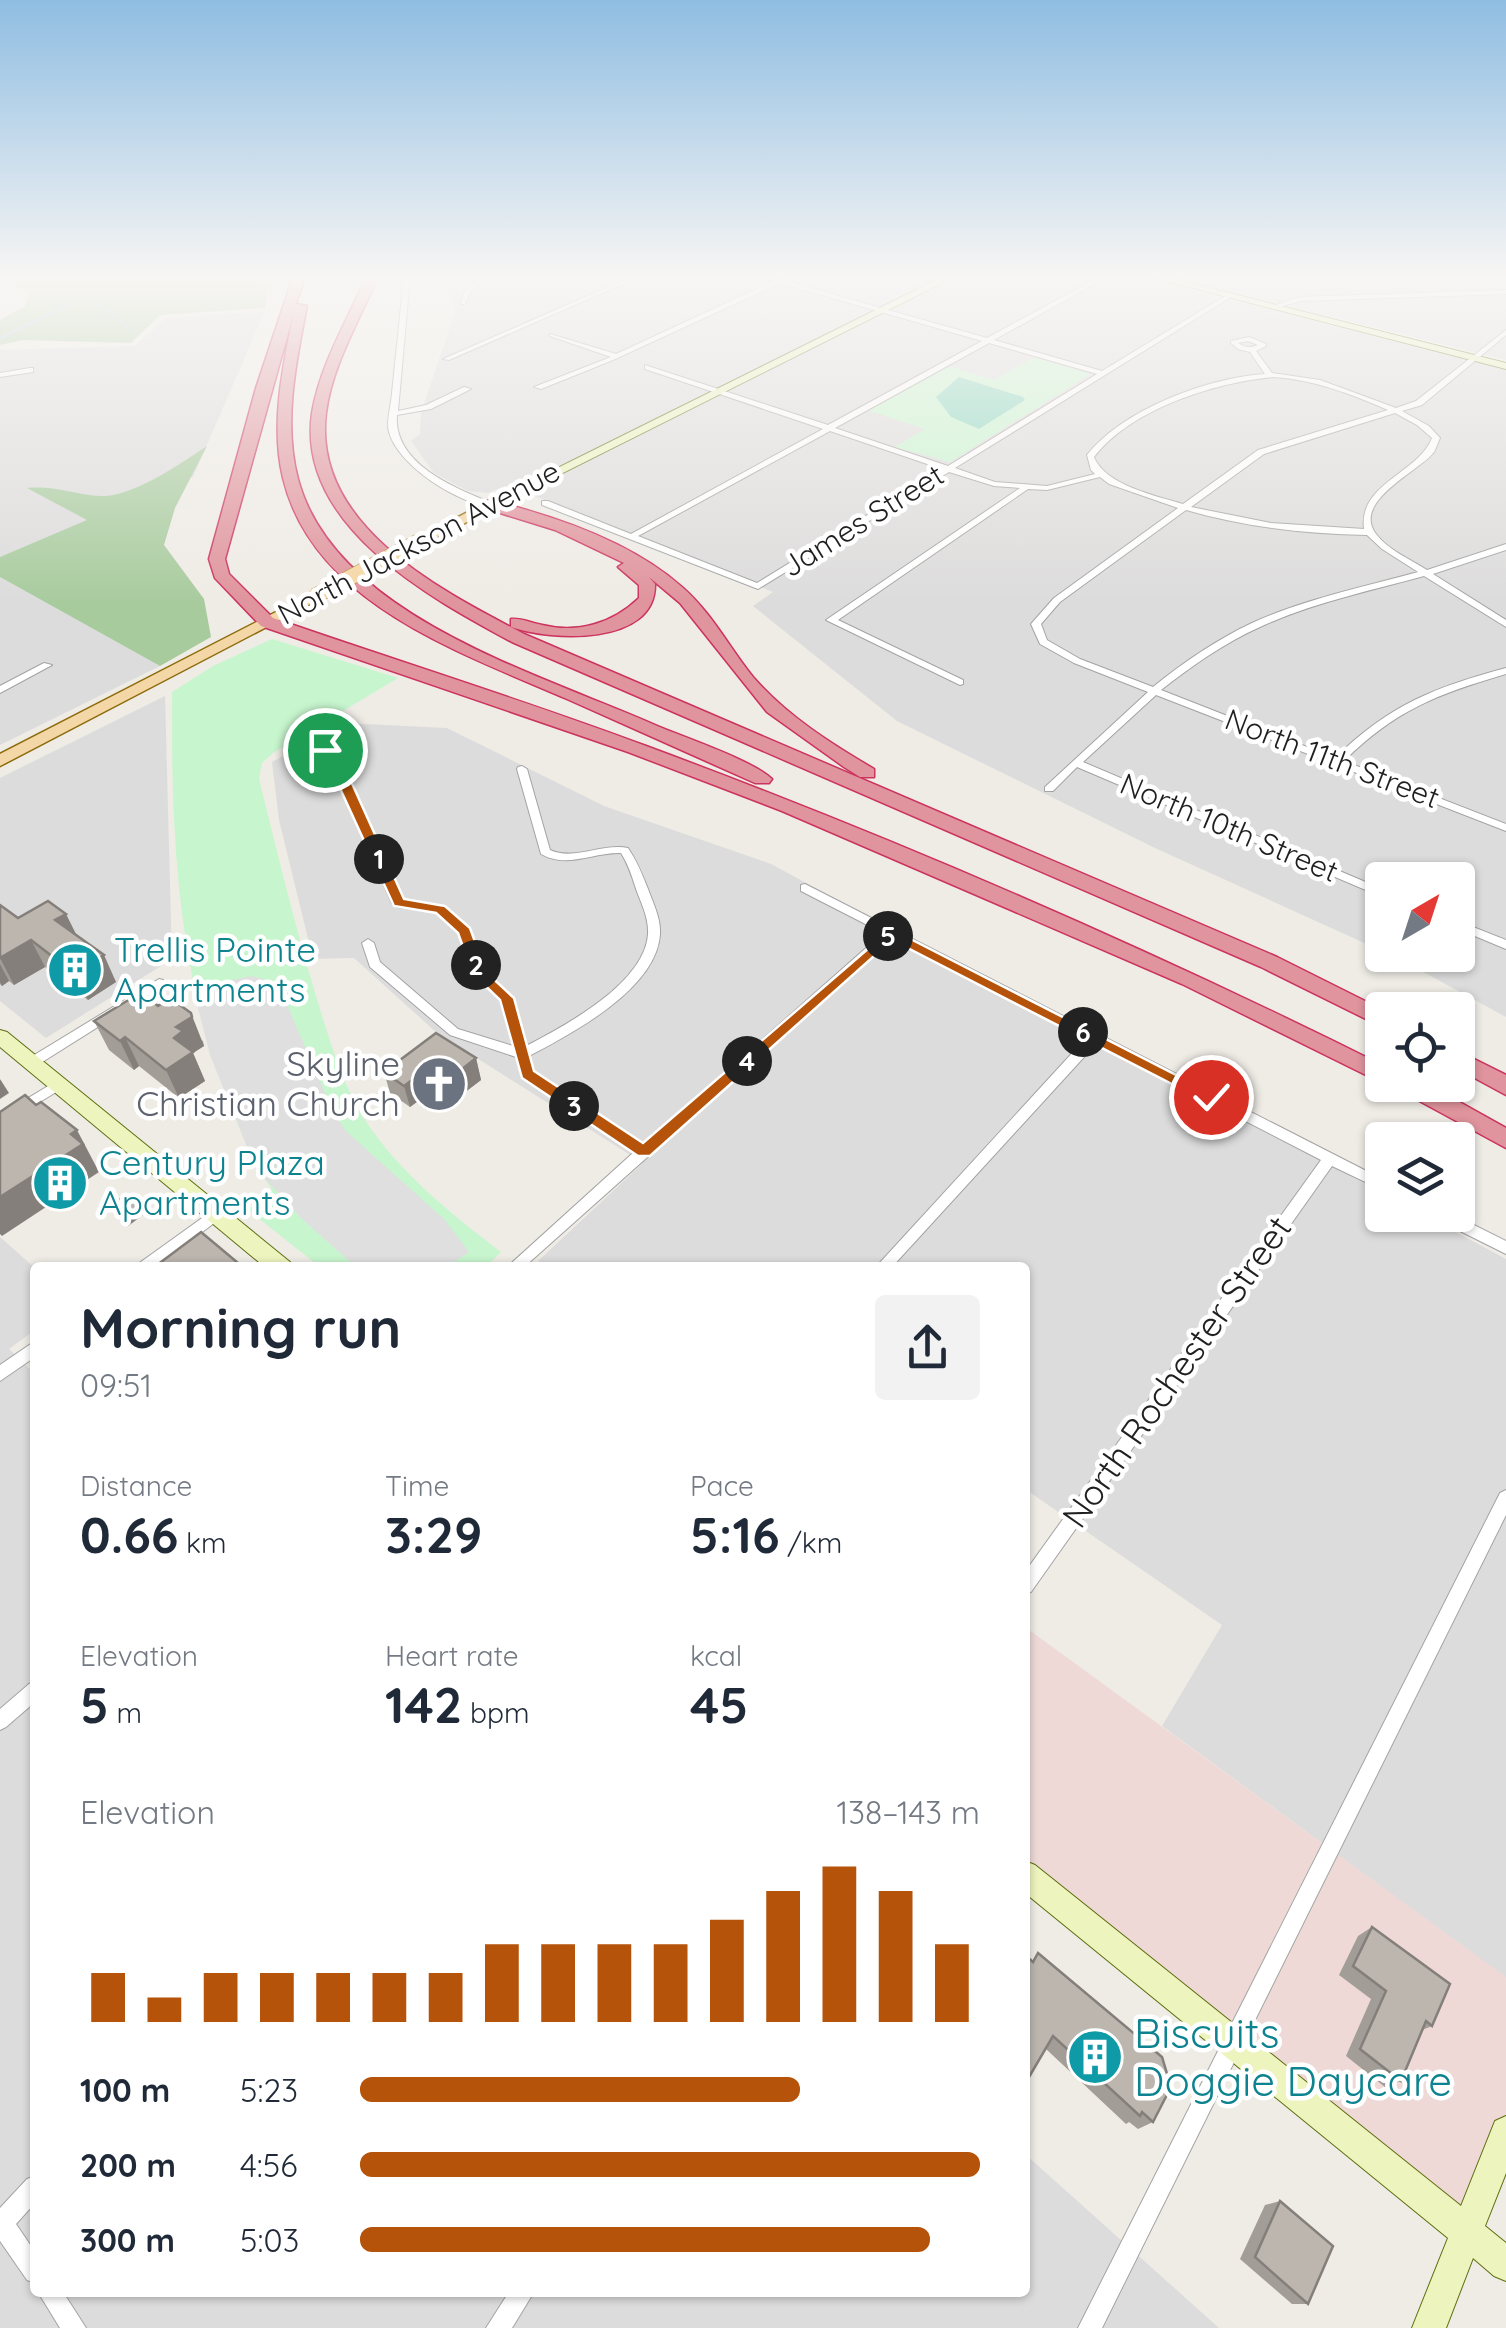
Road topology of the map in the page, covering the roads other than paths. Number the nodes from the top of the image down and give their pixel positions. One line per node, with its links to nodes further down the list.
1 (265, 386): 30 (highway)
2 (290, 386): 57 (highway)
3 (327, 386): 25 (highway)
4 (396, 386): 17 (street)
5 (541, 386): 13 (street)
6 (702, 386): 15 (street)
7 (728, 386): 15 (main road, North Jackson Avenue)
8 (906, 386): 18 (street)
9 (1081, 386): 19 (street, James Street)
10 (1226, 386): 20 (street)
11 (1332, 386): 16 (street)
12 (1442, 386): 16 (street)
13 (538, 387)
14 (468, 389): 17 (street)
15 (717, 391): 18 (street); 23 (main road, North Jackson Avenue)
16 (1397, 412): 24 (street); 26 (street)
17 (393, 414): 23 (street)
18 (828, 428): 19 (street); 27 (street)
19 (947, 469): 21 (street); 27 (street, James Street)
20 (1100, 475): 21 (street); 24 (street)
21 (1024, 489): 34 (street)
22 (545, 503): 27 (street)
23 (490, 505): 25 (highway); 30 (main road, North Jackson Avenue, bridge); 44 (highway)
24 (1189, 506): 26 (street); 36 (street, North 11th Street)
25 (354, 520): 44 (highway)
26 (1369, 532): 29 (street)
27 (631, 537)
28 (1506, 547): 29 (street)
29 (1424, 573): 31 (street); 36 (street)
30 (268, 622): 38 (main road, North Jackson Avenue); 58 (highway)
31 (1506, 624)
32 (48, 665): 35 (street)
33 (1506, 671): 39 (street)
34 (960, 682)
35 (0, 690)
36 (1158, 691): 39 (street, North 11th Street); 40 (street)
37 (295, 760): 55 (street)
38 (0, 761)
39 (1338, 762): 43 (street, North 11th Street)
40 (1076, 763): 42 (street); 45 (street, North 10th Street)
41 (522, 768): 55 (street)
42 (1049, 789)
43 (1506, 828)
44 (1045, 864): 52 (highway)
45 (1365, 886)
46 (805, 888): 48 (street)
47 (1475, 931): 50 (street)
48 (891, 934): 54 (street); 65 (street)
49 (368, 942): 55 (street)
50 (1506, 945)
51 (159, 983): 56 (street)
52 (1365, 1011)
53 (0, 1038): 56 (main road)
54 (1094, 1038): 66 (street); 74 (street)
55 (522, 1054): 65 (street)
56 (32, 1063): 60 (main road)
57 (1365, 1063)
58 (1365, 1064)
59 (1475, 1069): 61 (highway)
60 (58, 1084): 63 (street); 68 (main road)
61 (1506, 1086)
62 (1438, 1102): 64 (highway)
63 (0, 1122)
64 (1506, 1139)
65 (644, 1152): 73 (street)
66 (1330, 1158): 67 (street); 78 (street, North Rochester Street)
67 (1365, 1176)
68 (216, 1214): 71 (street); 72 (main road)
69 (1474, 1232): 70 (street)
70 (1506, 1248)
71 (152, 1262)
72 (275, 1262)
73 (520, 1262)
74 (888, 1262)
75 (30, 1352): 76 (street)
76 (0, 1374)
77 (1506, 1498): 82 (street)
78 (1030, 1579)
79 (30, 1694): 80 (street)
80 (0, 1721)
81 (1030, 1878): 82 (main road)
82 (1232, 2044): 86 (main road); 93 (street)
83 (1506, 2132): 86 (main road)
84 (30, 2192): 85 (street)
85 (1, 2223): 88 (street)
86 (1466, 2231): 87 (main road); 94 (main road)
87 (1506, 2264)
88 (30, 2265)
89 (53, 2297): 91 (street)
90 (520, 2297): 92 (street)
91 (74, 2328)
92 (498, 2328)
93 (1090, 2328)
94 (1428, 2328)

